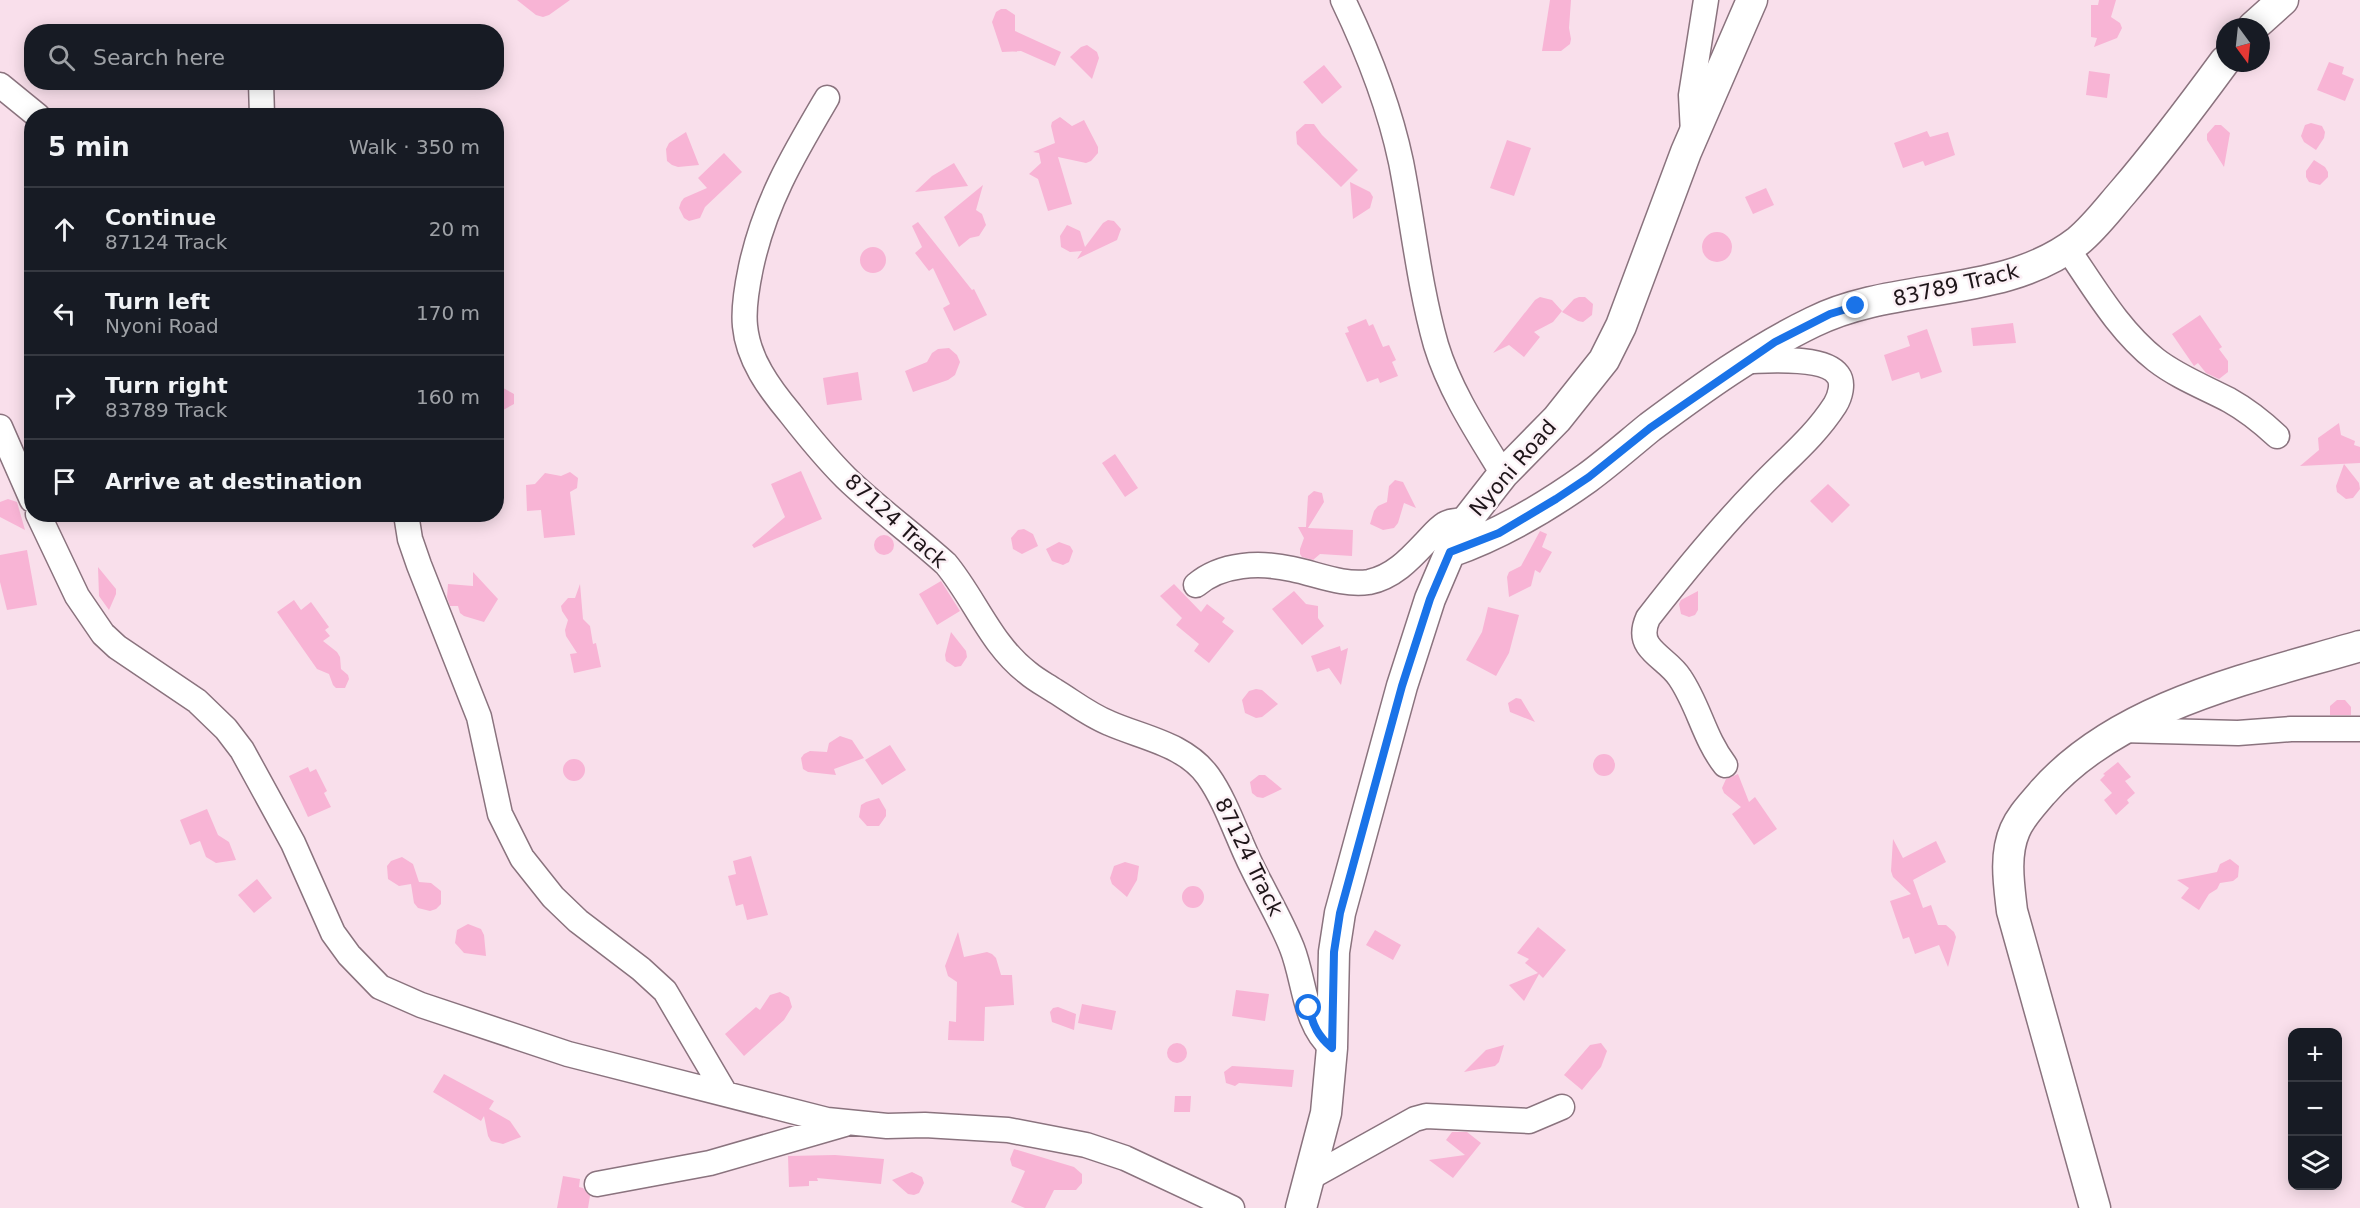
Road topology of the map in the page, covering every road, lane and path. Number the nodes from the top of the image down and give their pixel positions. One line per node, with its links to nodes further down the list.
1 (1343, 0): 17 (street)
2 (1706, 0): 12 (street)
3 (1752, 0): 12 (street, Nyoni Road)
4 (2283, 0): 5 (street)
5 (2263, 18)
6 (2217, 72): 13 (street, 83789 Track)
7 (0, 85): 10 (street)
8 (261, 90): 11 (street)
9 (827, 98): 28 (street, 87124 Track)
10 (28, 108)
11 (262, 108)
12 (1694, 135): 17 (street, Nyoni Road)
13 (2067, 248): 14 (street, 83789 Track); 16 (street)
14 (1745, 362): 22 (street, 83789 Track); 27 (street)
15 (0, 427): 18 (street)
16 (2277, 436)
17 (1503, 474): 19 (street, Nyoni Road)
18 (24, 482)
19 (1467, 520): 22 (street, Nyoni Road); 23 (street)
20 (42, 522): 29 (street)
21 (407, 522): 29 (street)
22 (1450, 552): 28 (street, Nyoni Road)
23 (1196, 585)
24 (2360, 646): 26 (street)
25 (2360, 729): 26 (street)
26 (2119, 730): 36 (street)
27 (1725, 765)
28 (1332, 1048): 32 (street, Nyoni Road)
29 (725, 1093): 31 (street)
30 (1562, 1107): 32 (street)
31 (847, 1123): 33 (street); 34 (street)
32 (1309, 1178): 35 (street, Nyoni Road)
33 (597, 1184)
34 (1232, 1208)
35 (1301, 1208)
36 (2095, 1208)

